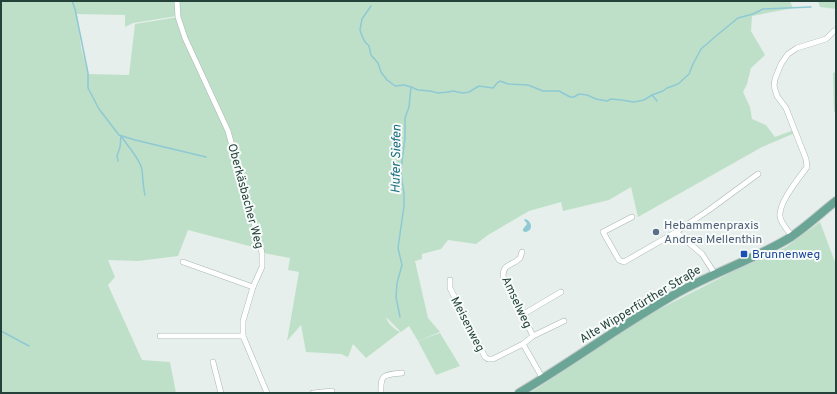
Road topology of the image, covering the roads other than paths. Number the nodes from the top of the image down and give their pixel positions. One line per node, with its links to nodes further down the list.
1 (176, 1): 12 (street, Oberkäsbacher Weg)
2 (834, 31): 7 (street)
3 (758, 174): 6 (street)
4 (836, 201): 7 (main road, Alte Wipperfürther Straße)
5 (632, 217): 6 (street)
6 (676, 232): 10 (street)
7 (792, 236): 10 (main road, Alte Wipperfürther Straße)
8 (522, 252): 14 (street, Amselweg)
9 (183, 262): 12 (street)
10 (715, 274): 22 (main road, Alte Wipperfürther Straße)
11 (450, 280): 19 (street, Meisenweg)
12 (254, 287): 17 (street, Oberkäsbacher Weg)
13 (561, 292): 14 (street)
14 (522, 314): 18 (street, Amselweg)
15 (564, 322): 18 (street, Amselweg)
16 (160, 336): 17 (street)
17 (243, 336): 25 (street, Oberkäsbacher Weg)
18 (533, 336): 19 (street, Amselweg)
19 (523, 344): 22 (street)
20 (213, 362): 24 (street)
21 (402, 373): 27 (street)
22 (543, 379): 28 (main road, Alte Wipperfürther Straße)
23 (332, 391): 26 (street)
24 (221, 393)
25 (267, 393)
26 (312, 393)
27 (381, 393)
28 (519, 393)

